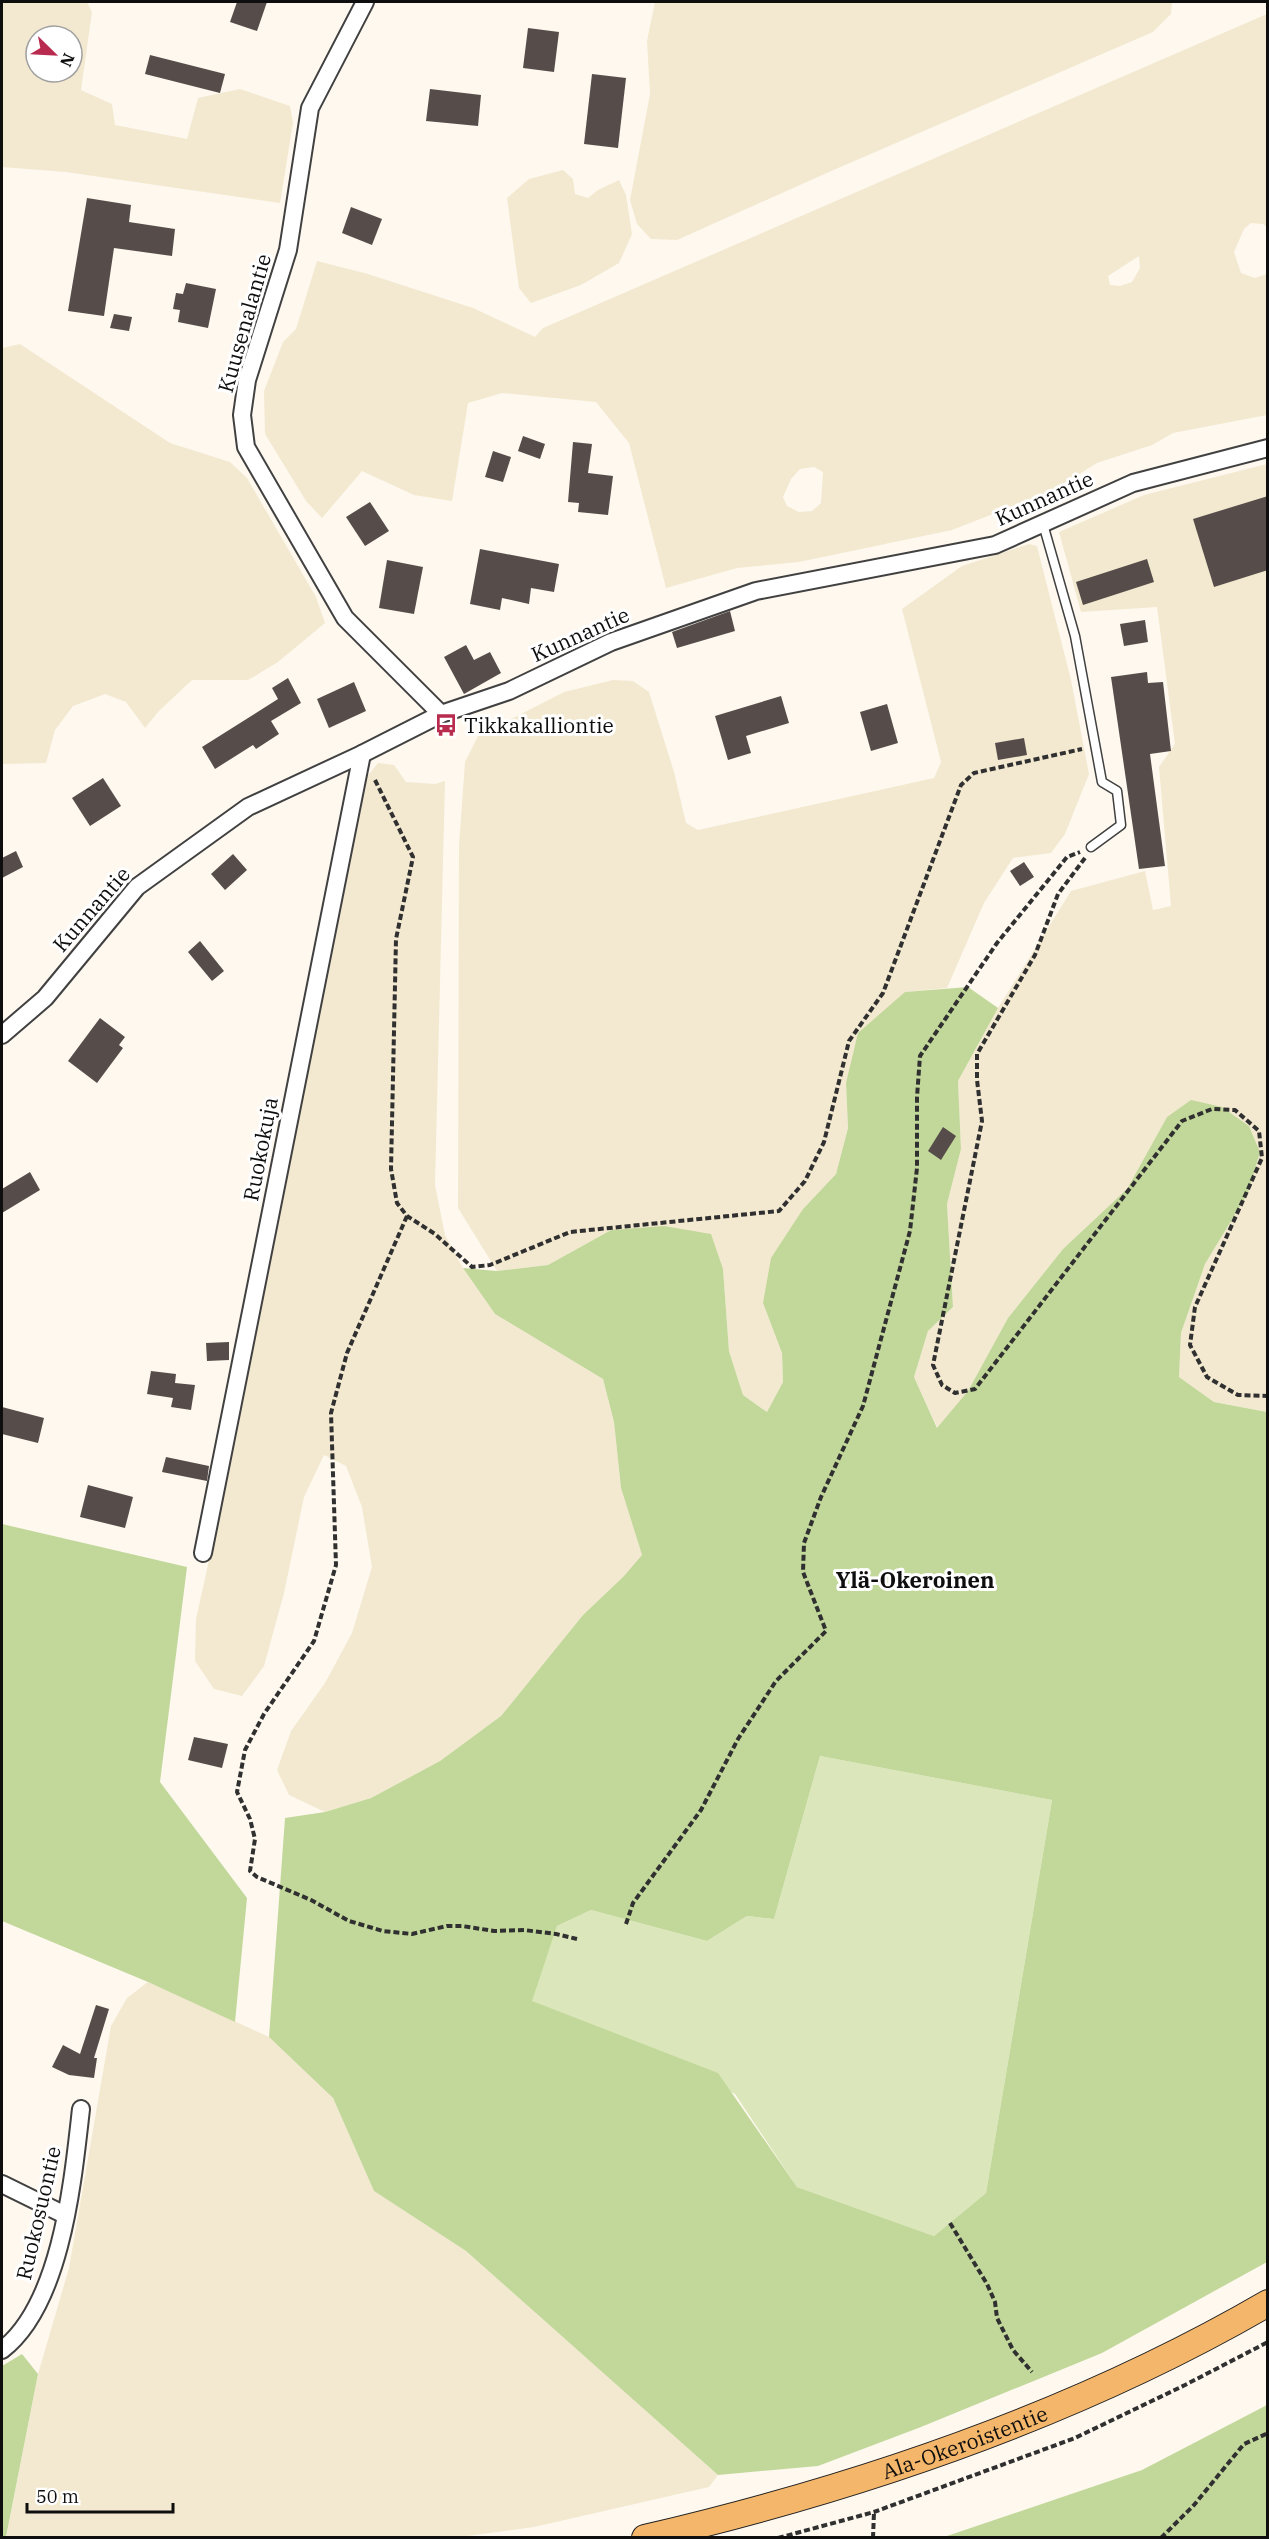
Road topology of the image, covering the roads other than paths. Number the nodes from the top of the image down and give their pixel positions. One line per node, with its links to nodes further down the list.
1 (365, 2): 4 (street, Kuusenalantie)
2 (1268, 448): 3 (street, Kunnantie)
3 (1043, 524): 4 (street, Kunnantie); 6 (lane)
4 (441, 714): 5 (street, Kunnantie)
5 (362, 754): 7 (street, Kunnantie); 8 (street, Ruokokuja)
6 (1091, 847)
7 (2, 1035)
8 (203, 1553)
9 (81, 2109): 11 (street, Ruokosuontie)
10 (2, 2184): 11 (street)
11 (65, 2215): 13 (street, Ruokosuontie)
12 (1268, 2303): 14 (main road, Ala-Okeroistentie)
13 (2, 2349)
14 (645, 2538)

